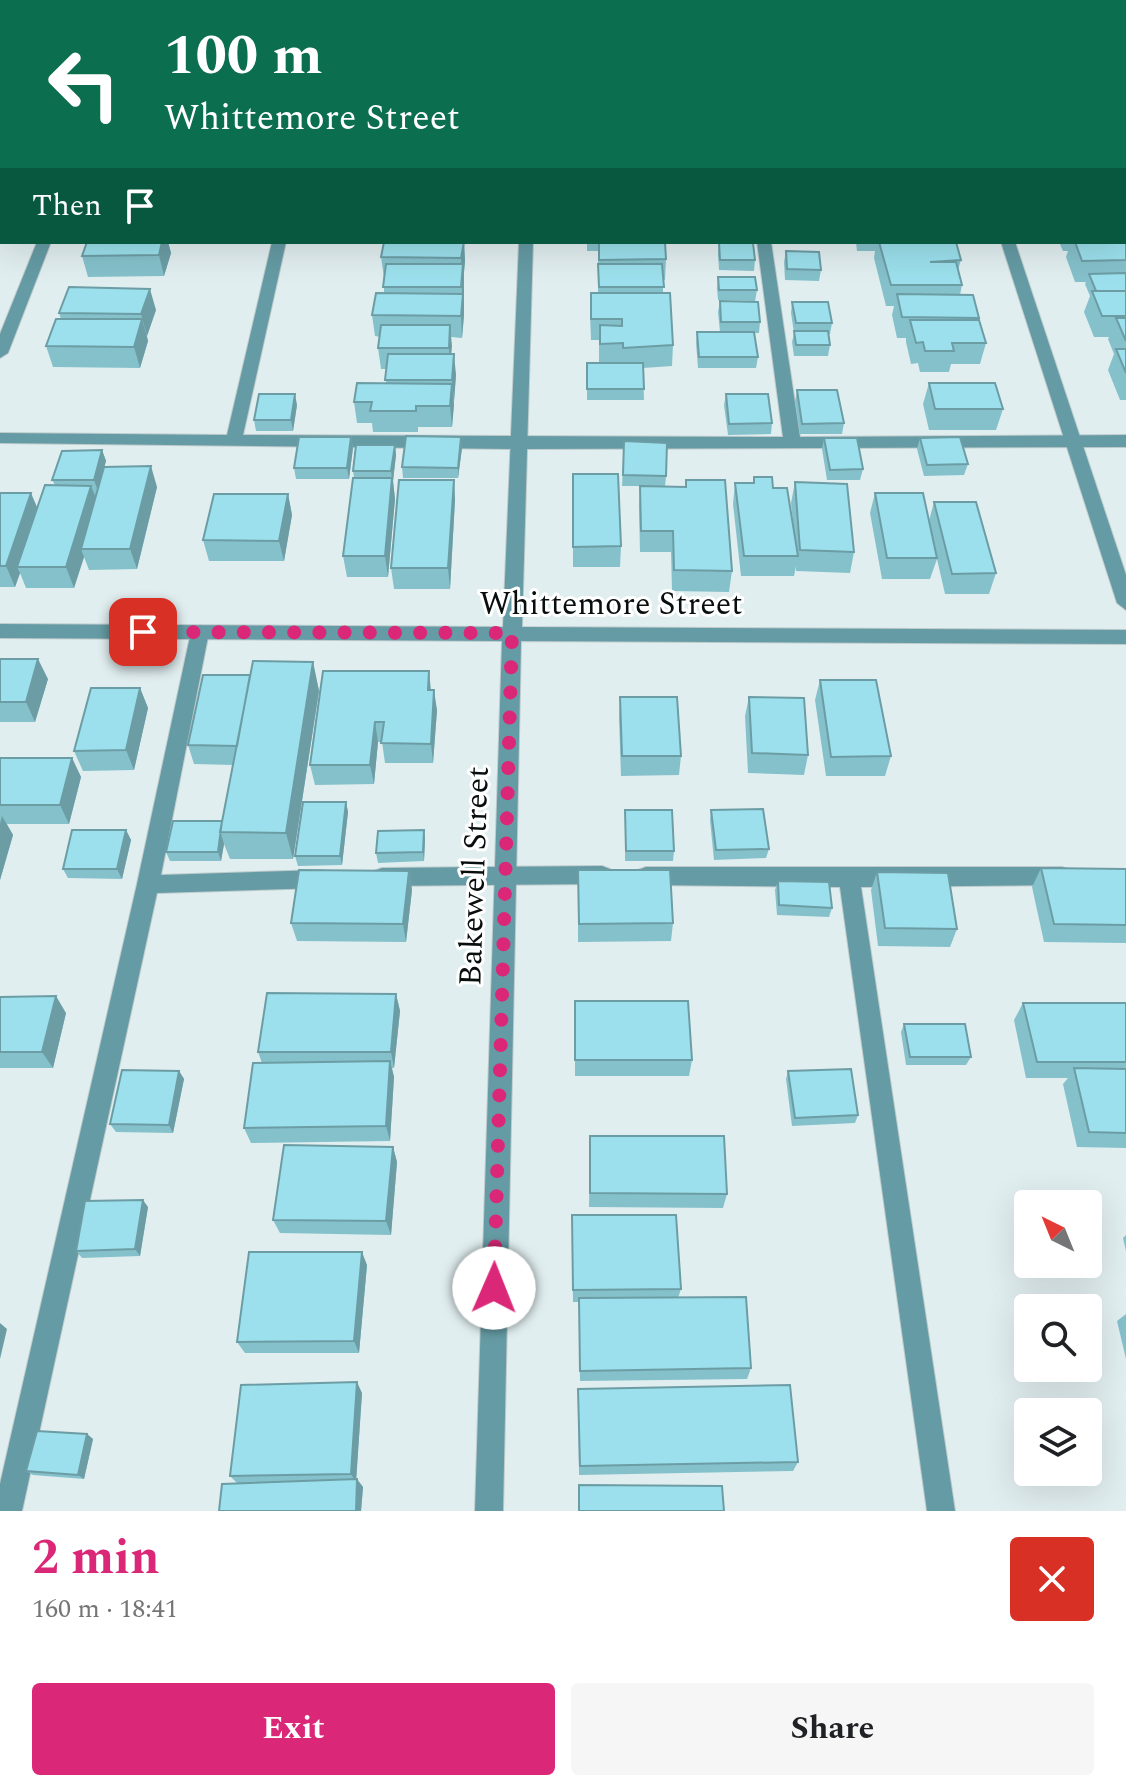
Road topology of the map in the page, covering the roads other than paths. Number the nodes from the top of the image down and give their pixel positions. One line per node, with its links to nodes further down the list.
1 (43, 244): 6 (street)
2 (279, 244): 8 (street)
3 (526, 244): 12 (street, Bakewell Street)
4 (764, 244): 11 (street)
5 (1009, 244): 9 (street)
6 (0, 353)
7 (0, 438): 8 (street)
8 (234, 440): 12 (street)
9 (1073, 441): 10 (street); 11 (street); 13 (street)
10 (1126, 441)
11 (792, 442): 12 (street)
12 (519, 443): 16 (street, Bakewell Street)
13 (1126, 603)
14 (0, 631): 15 (street, Whittemore Street)
15 (200, 632): 16 (street, Whittemore Street); 21 (street)
16 (512, 633): 17 (street, Whittemore Street); 18 (street, Bakewell Street)
17 (1126, 637)
18 (505, 874): 20 (street); 21 (street); 23 (street, Bakewell Street)
19 (1080, 876): 20 (street)
20 (849, 878): 24 (street)
21 (148, 884): 22 (street)
22 (8, 1511)
23 (489, 1511)
24 (941, 1511)

